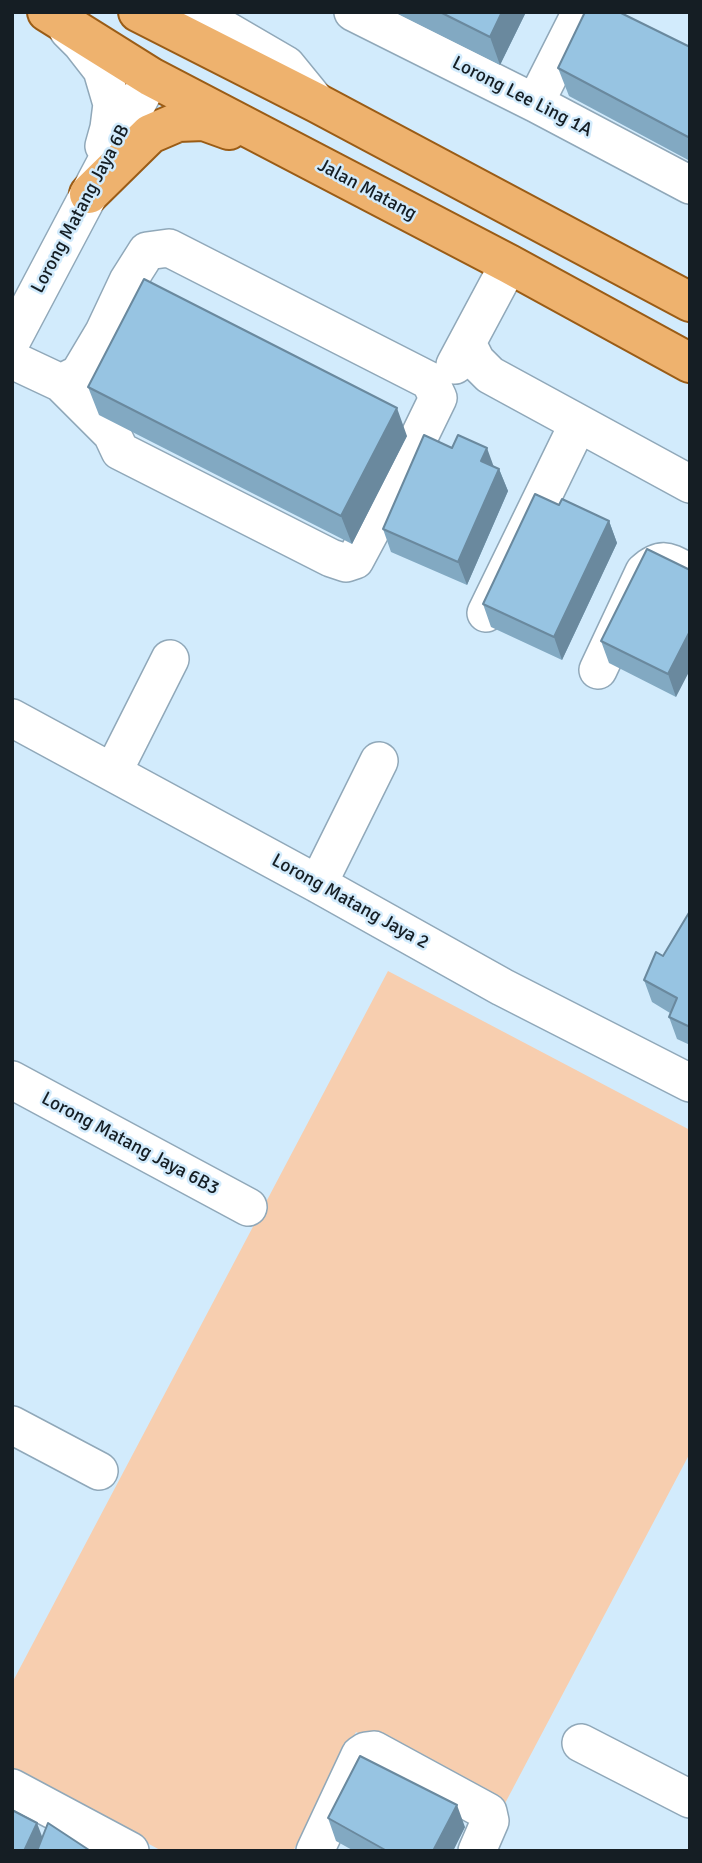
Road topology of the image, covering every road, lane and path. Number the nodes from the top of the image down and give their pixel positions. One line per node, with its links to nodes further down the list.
1 (96, 12): 7 (main road)
2 (138, 12): 8 (main road)
3 (195, 12): 8 (street)
4 (353, 12): 9 (street, Lorong Lee Ling 1A)
5 (581, 12): 9 (street)
6 (50, 14): 7 (main road, Jalan Matang); 12 (street)
7 (150, 77): 10 (main road, Jalan Matang); 12 (street, Lorong Matang Jaya 6B)
8 (317, 103): 14 (main road)
9 (535, 103): 11 (street, Lorong Lee Ling 1A)
10 (300, 155): 12 (main road); 13 (main road, Jalan Matang)
11 (690, 185)
12 (89, 194): 15 (street, Lorong Matang Jaya 6B)
13 (509, 264): 16 (street); 18 (main road, Jalan Matang)
14 (690, 302)
15 (12, 340)
16 (467, 343): 20 (street); 21 (street)
17 (12, 360): 19 (street)
18 (690, 363)
19 (61, 383): 20 (street); 20 (street)
20 (438, 398)
21 (568, 418): 22 (street); 23 (street); 25 (street)
22 (690, 484)
23 (519, 490)
24 (690, 573): 27 (street)
25 (486, 613)
26 (170, 659): 30 (street)
27 (598, 670)
28 (12, 718): 30 (street, Lorong Matang Jaya 2)
29 (379, 761): 31 (street)
30 (113, 772): 31 (street, Lorong Matang Jaya 2)
31 (318, 884): 33 (street, Lorong Matang Jaya 2)
32 (12, 1080): 34 (street, Lorong Matang Jaya 6B3)
33 (690, 1083)
34 (248, 1207)
35 (12, 1424): 36 (street)
36 (99, 1471)
37 (581, 1743): 39 (street)
38 (12, 1788): 40 (street)
39 (690, 1799)
40 (130, 1851)
41 (315, 1851): 42 (street)
42 (477, 1851)

